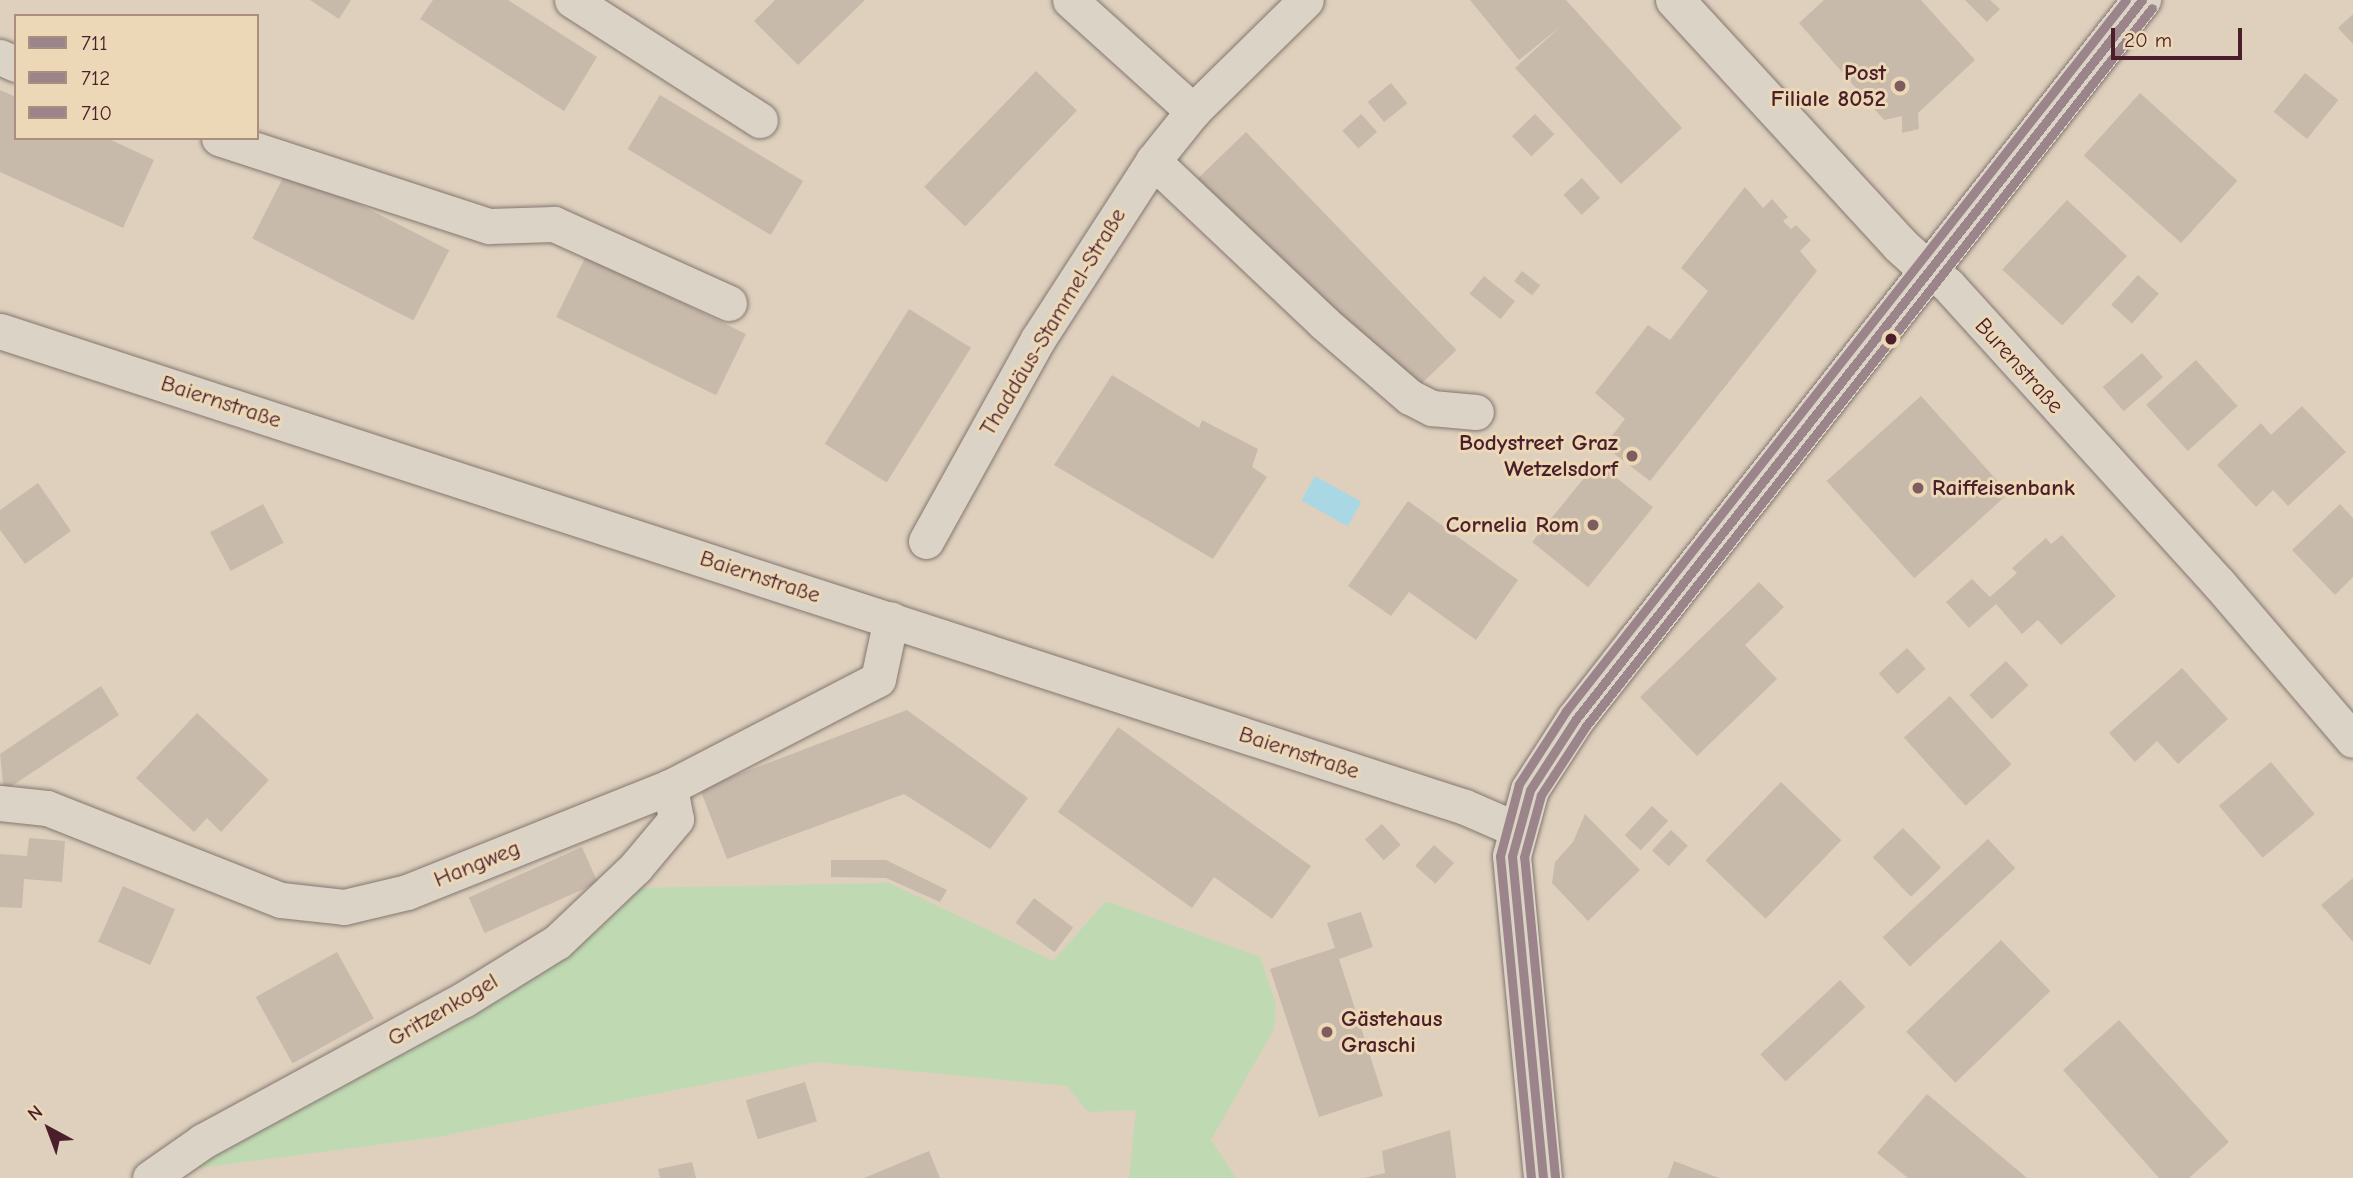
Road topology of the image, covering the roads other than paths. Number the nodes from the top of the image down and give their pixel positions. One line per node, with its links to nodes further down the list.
1 (572, 0): 7 (street)
2 (1070, 0): 6 (street)
3 (1306, 0): 6 (street, Thaddäus-Stammel-Straße)
4 (1675, 0): 10 (main road, Burenstraße)
5 (2142, 0): 10 (main road)
6 (1194, 111): 9 (street, Thaddäus-Stammel-Straße)
7 (760, 120)
8 (225, 140): 11 (street)
9 (1153, 161): 13 (street); 14 (street, Thaddäus-Stammel-Straße)
10 (1927, 269): 16 (street, Burenstraße); 19 (main road)
11 (729, 303)
12 (0, 331): 15 (street, Baiernstraße)
13 (1476, 412)
14 (926, 541)
15 (891, 620): 17 (street, Hangweg); 19 (street, Baiernstraße)
16 (2353, 740)
17 (670, 787): 18 (street, Hangweg); 20 (street, Gritzenkogel)
18 (0, 803)
19 (1518, 830): 21 (main road)
20 (150, 1178)
21 (1543, 1178)

